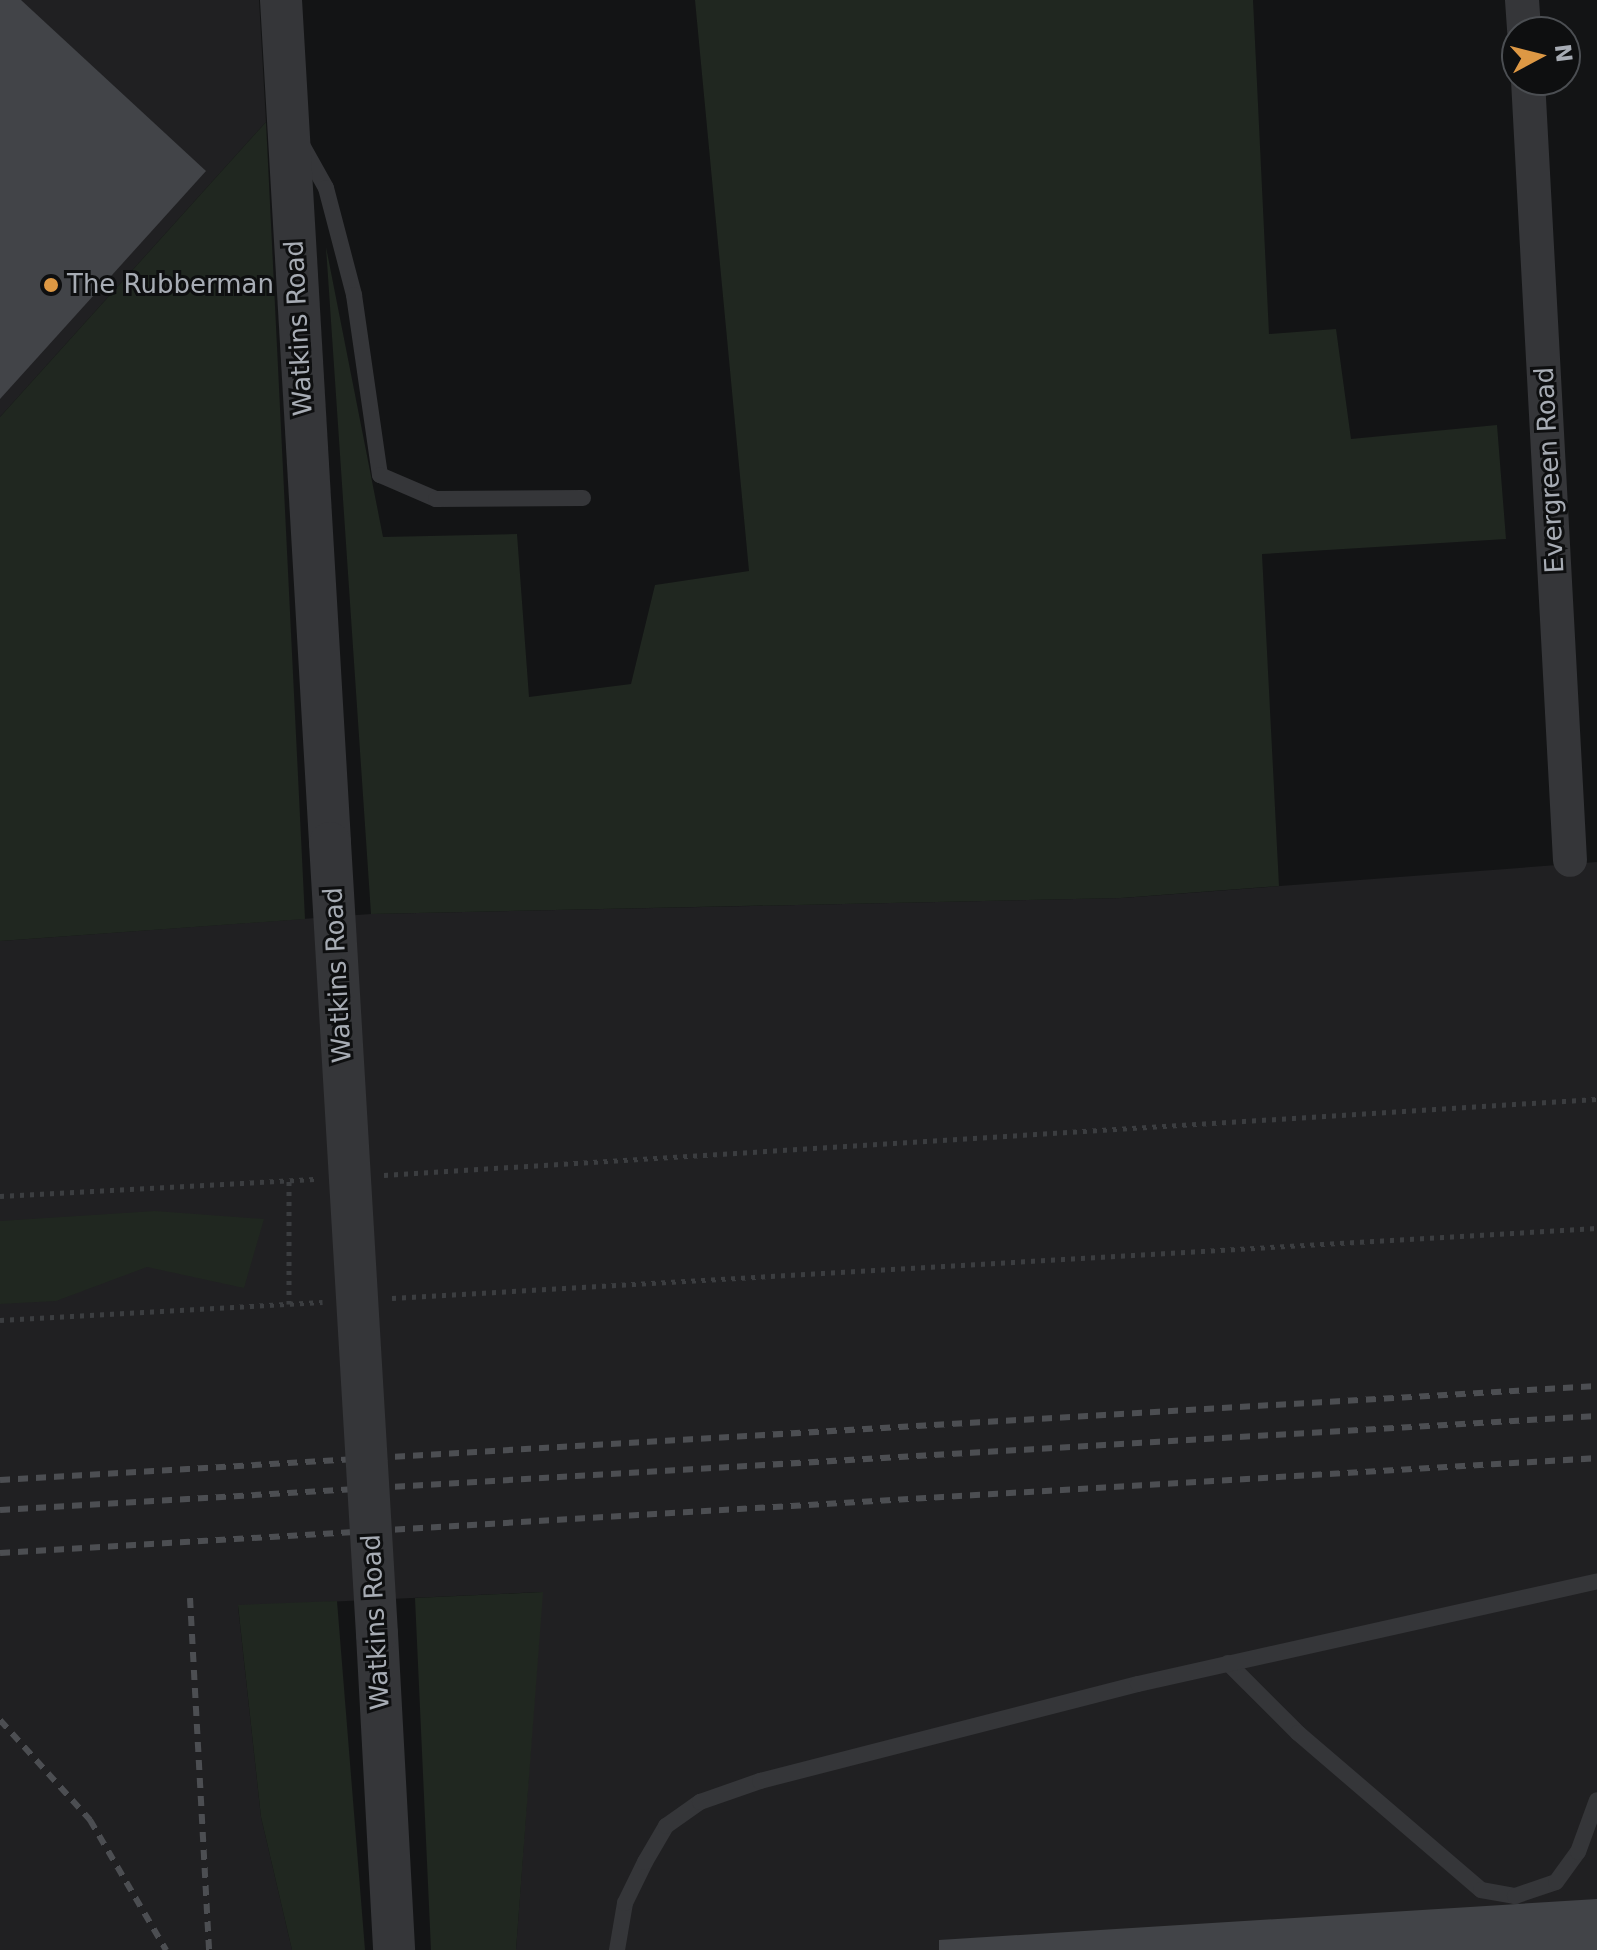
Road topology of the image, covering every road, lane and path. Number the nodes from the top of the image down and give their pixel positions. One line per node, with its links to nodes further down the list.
1 (281, 0): 3 (street, Watkins Road)
2 (1529, 96): 5 (street, Evergreen Road)
3 (288, 119): 4 (lane); 19 (street, Watkins Road, bridge)
4 (583, 498)
5 (1570, 860)
6 (1597, 1099): 7 (path)
7 (368, 1176)
8 (320, 1179): 9 (path)
9 (289, 1181): 10 (path); 14 (path)
10 (0, 1196)
11 (1597, 1228): 12 (path)
12 (385, 1299)
13 (337, 1302): 14 (path)
14 (289, 1304): 15 (path)
15 (0, 1320)
16 (1597, 1581): 17 (lane)
17 (1228, 1663): 18 (lane); 20 (lane)
18 (1597, 1800)
19 (394, 1950)
20 (617, 1950)

